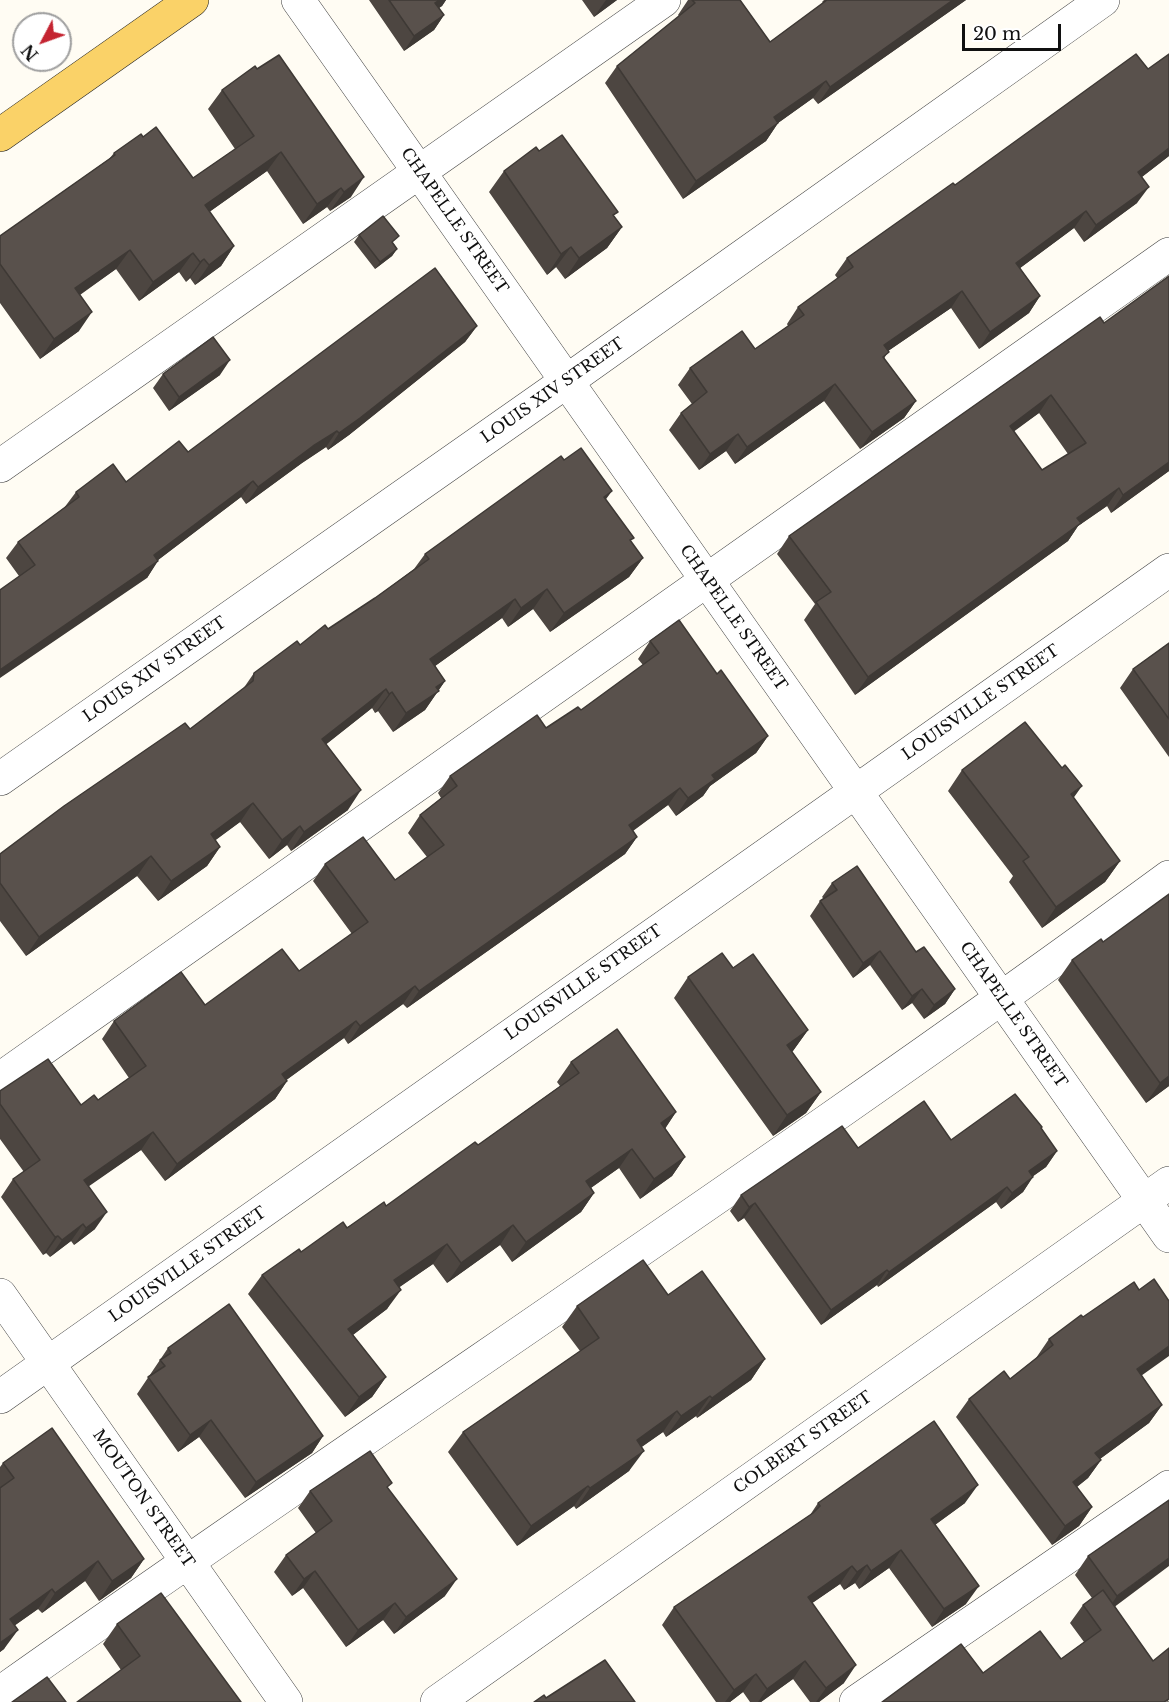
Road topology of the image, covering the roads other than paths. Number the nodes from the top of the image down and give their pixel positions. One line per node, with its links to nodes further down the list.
1 (192, 0): 5 (main road)
2 (298, 0): 6 (street, CHAPELLE STREET)
3 (664, 0): 6 (street)
4 (1103, 0): 8 (street, LOUIS XIV STREET)
5 (0, 135)
6 (420, 173): 8 (street, CHAPELLE STREET); 9 (street)
7 (1169, 254): 11 (street)
8 (567, 381): 11 (street, CHAPELLE STREET); 12 (street, LOUIS XIV STREET)
9 (0, 466)
10 (1169, 570): 13 (street, LOUISVILLE STREET)
11 (707, 581): 13 (street, CHAPELLE STREET); 16 (street)
12 (0, 779)
13 (855, 791): 15 (street, CHAPELLE STREET); 20 (street, LOUISVILLE STREET)
14 (1169, 877): 15 (street)
15 (1002, 1000): 17 (street, CHAPELLE STREET); 23 (street)
16 (0, 1079)
17 (1157, 1192): 18 (street, CHAPELLE STREET); 26 (street, COLBERT STREET)
18 (1169, 1236)
19 (0, 1295): 20 (street, MOUTON STREET)
20 (48, 1364): 21 (street, LOUISVILLE STREET); 23 (street, MOUTON STREET)
21 (0, 1397)
22 (1169, 1487): 27 (street)
23 (187, 1561): 24 (street); 25 (street, MOUTON STREET)
24 (0, 1693)
25 (286, 1702)
26 (437, 1702)
27 (856, 1702)

